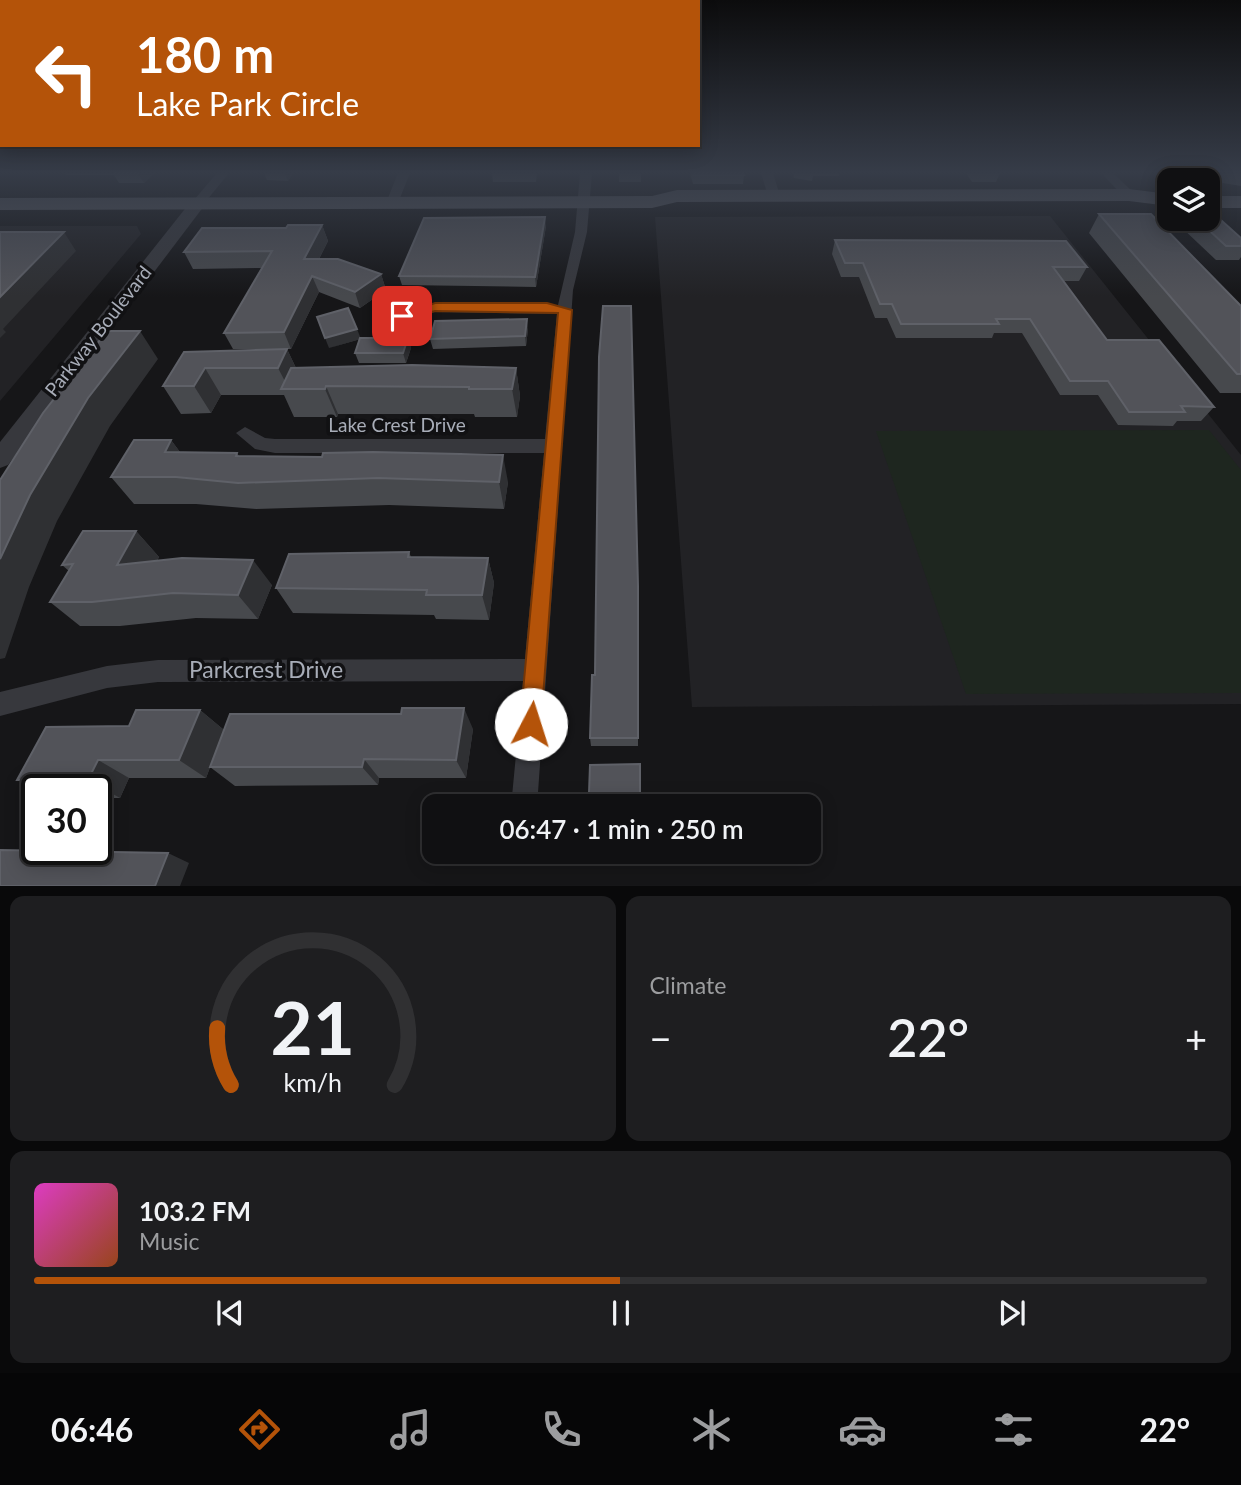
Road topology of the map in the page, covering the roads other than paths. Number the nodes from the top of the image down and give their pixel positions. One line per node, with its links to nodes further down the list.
1 (189, 214): 7 (street, Parkway Boulevard)
2 (583, 214): 3 (street)
3 (565, 310): 4 (street); 6 (street)
4 (402, 316)
5 (245, 433): 6 (street, Lake Crest Drive)
6 (554, 446): 8 (street)
7 (0, 459)
8 (535, 670): 9 (street, Parkcrest Drive); 10 (street)
9 (0, 704)
10 (525, 794)

